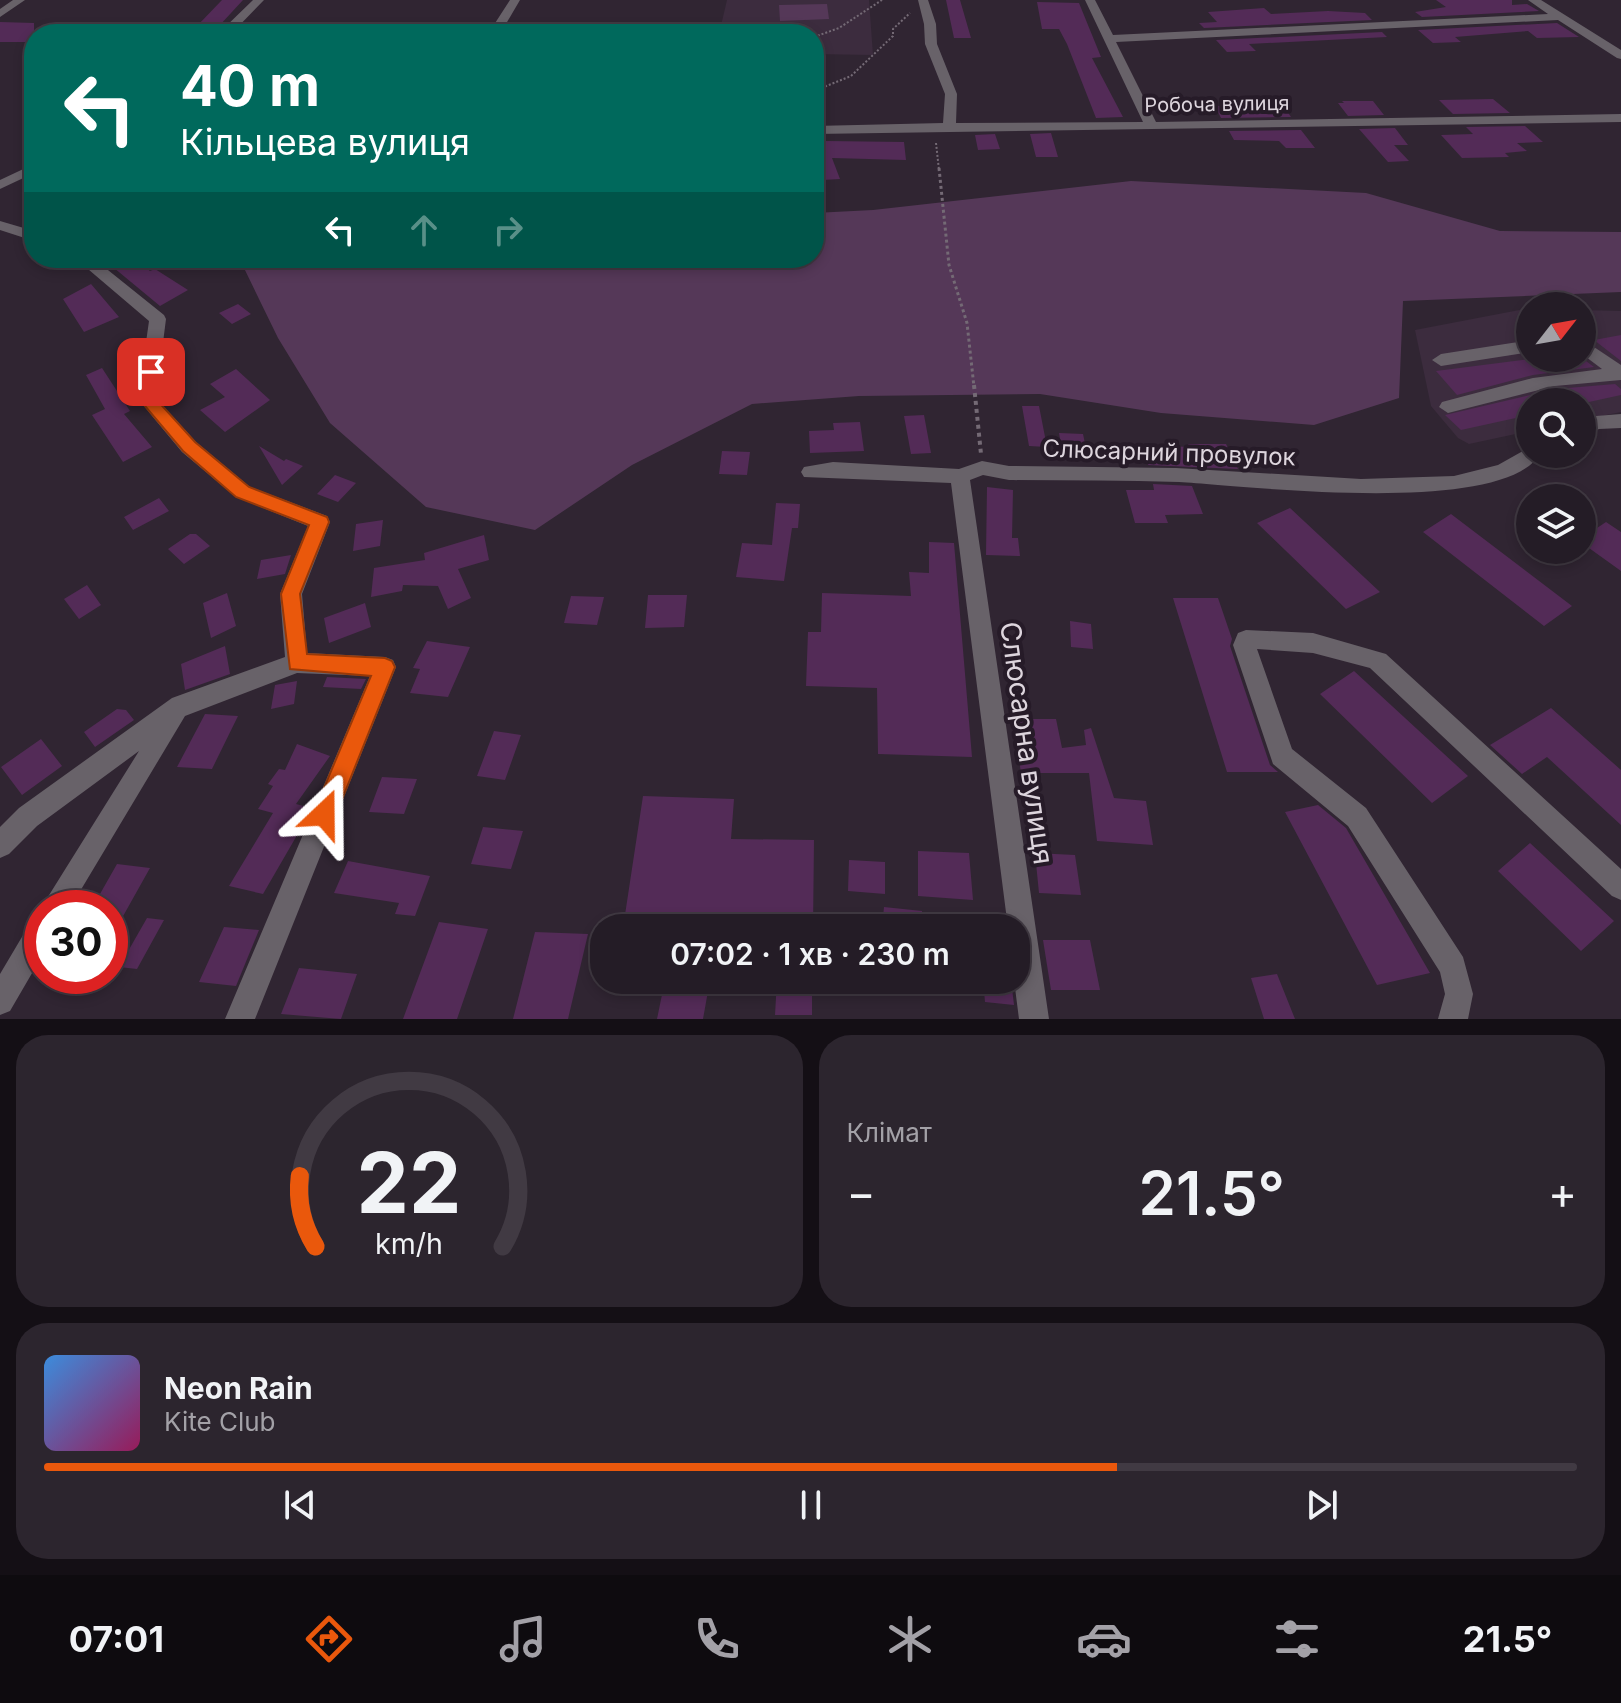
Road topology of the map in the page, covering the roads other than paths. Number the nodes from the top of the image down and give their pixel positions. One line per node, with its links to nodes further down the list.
1 (20, 0): 7 (street)
2 (259, 0): 9 (street)
3 (515, 0): 10 (street)
4 (1090, 0): 11 (street)
5 (1533, 0): 8 (street)
6 (923, 1): 15 (street)
7 (0, 14)
8 (1560, 17): 11 (street); 12 (street)
9 (234, 24)
10 (500, 24)
11 (1110, 39): 14 (street)
12 (1621, 55)
13 (1621, 118): 14 (street, Робоча вулиця)
14 (1151, 126): 15 (street, Робоча вулиця)
15 (942, 127): 16 (street, Робоча вулиця)
16 (824, 130)
17 (24, 173): 18 (street)
18 (0, 185)
19 (0, 225): 20 (street)
20 (24, 233)
21 (95, 268): 32 (street)
22 (1516, 348): 24 (street)
23 (1596, 356): 25 (street)
24 (1441, 360)
25 (1621, 376): 26 (street)
26 (1448, 407)
27 (1621, 421): 28 (street)
28 (1596, 423)
29 (1516, 463): 31 (street, Слюсарний провулок)
30 (811, 472): 31 (street, Слюсарний провулок)
31 (971, 472): 40 (street, Слюсарна вулиця)
32 (297, 663): 33 (street); 39 (street)
33 (180, 706): 34 (street); 36 (street)
34 (0, 845)
35 (1621, 887): 41 (street)
36 (66, 890)
37 (24, 960): 38 (street)
38 (0, 1001)
39 (240, 1019)
40 (1034, 1019)
41 (1453, 1019)

